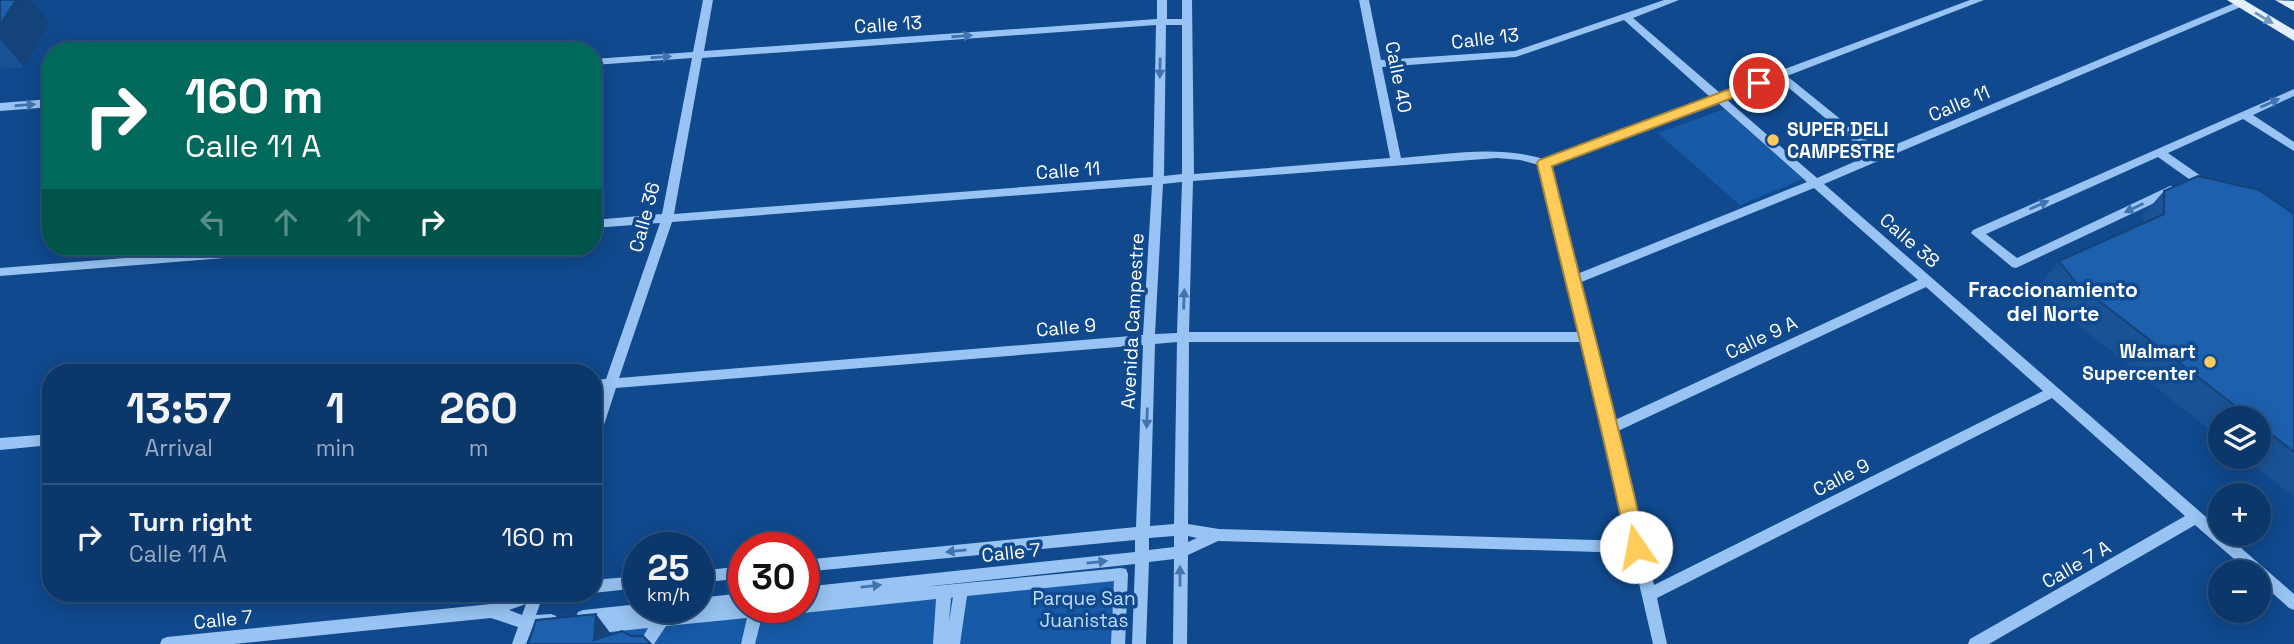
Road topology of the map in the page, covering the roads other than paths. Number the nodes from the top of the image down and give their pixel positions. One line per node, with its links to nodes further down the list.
1 (708, 0): 14 (street, Calle 36)
2 (1162, 0): 11 (street, Avenida Campestre)
3 (1186, 0): 12 (street)
4 (1364, 0): 16 (street, Calle 40)
5 (1674, 0): 10 (street, Calle 13)
6 (1979, 0): 17 (street)
7 (2282, 0): 9 (main road)
8 (2237, 2): 13 (main road, one-way to 13); 25 (street, Calle 11)
9 (2294, 7)
10 (1626, 17): 16 (street, Calle 13); 19 (street, Calle 38)
11 (1161, 22): 12 (street, Calle 13); 14 (street, Calle 13, one-way to 11); 30 (street, Avenida Campestre, one-way to 30)
12 (1186, 22): 28 (street)
13 (2294, 36)
14 (697, 55): 15 (street, Calle 13, one-way to 14); 33 (street, Calle 36)
15 (602, 61)
16 (1377, 64): 26 (street, Calle 40)
17 (1780, 75): 19 (street); 25 (street)
18 (2294, 92): 22 (street, one-way to 18)
19 (1717, 99): 27 (street); 31 (street, Calle 38)
20 (42, 104): 21 (street, one-way to 20)
21 (0, 107)
22 (2244, 114): 23 (street); 24 (street)
23 (2294, 147)
24 (2159, 152): 29 (street); 29 (street, one-way to 24)
25 (1878, 156): 31 (street, Calle 11)
26 (1396, 162): 27 (street, Calle 11); 28 (street, Calle 11)
27 (1544, 163): 37 (street)
28 (1188, 178): 30 (street, Calle 11); 39 (street, one-way to 28)
29 (2196, 179): 32 (street)
30 (1158, 181): 33 (street, Calle 11); 41 (street, Avenida Campestre)
31 (1815, 183): 37 (street, Calle 11); 38 (street, Calle 38)
32 (2216, 193)
33 (667, 219): 34 (street, Calle 11); 42 (street, Calle 36)
34 (602, 223)
35 (201, 256): 36 (street)
36 (0, 272)
37 (1574, 280): 40 (street)
38 (1928, 281): 44 (street, Calle 38); 46 (street, Calle 9 A)
39 (1183, 337): 40 (street, Calle 9); 41 (street, Calle 9); 50 (street)
40 (1586, 337): 46 (street)
41 (1149, 339): 42 (street, Calle 9); 51 (street, Avenida Campestre, one-way to 51)
42 (613, 384): 43 (street, Calle 9); 45 (street, Calle 36)
43 (602, 385)
44 (2052, 392): 49 (street, Calle 38); 61 (street, Calle 9)
45 (602, 413)
46 (1611, 428): 53 (street)
47 (42, 440): 48 (street)
48 (0, 444)
49 (2196, 517): 64 (street, Calle 38); 84 (street, Calle 7 A)
50 (1181, 529): 51 (street, Calle 7); 52 (street, Calle 7); 54 (street)
51 (1143, 532): 55 (street, Avenida Campestre); 56 (street, Calle 7, one-way to 56)
52 (1219, 535): 53 (street, Calle 7); 54 (street, Calle 7)
53 (1636, 547): 61 (street)
54 (1180, 552): 55 (street, Calle 7); 82 (street, one-way to 54)
55 (1143, 557): 60 (street, Calle 7, one-way to 55); 81 (street, Avenida Campestre)
56 (819, 564)
57 (623, 584): 58 (street)
58 (602, 586)
59 (953, 591): 65 (street); 77 (street); 78 (street); 79 (street); 80 (street)
60 (819, 592)
61 (1648, 596): 83 (street)
62 (514, 602): 66 (street, Calle 7)
63 (533, 602): 68 (street)
64 (2294, 603)
65 (819, 604)
66 (491, 611): 68 (street, Calle 7); 73 (street, Calle 7)
67 (623, 613): 68 (street, Calle 7)
68 (526, 623): 74 (street)
69 (632, 623): 72 (street)
70 (660, 623): 75 (street)
71 (754, 623): 76 (street)
72 (563, 630)
73 (167, 644)
74 (519, 644)
75 (646, 644)
76 (748, 644)
77 (940, 644)
78 (946, 644)
79 (953, 644)
80 (1118, 644)
81 (1139, 644)
82 (1180, 644)
83 (1660, 644)
84 (1975, 644)

